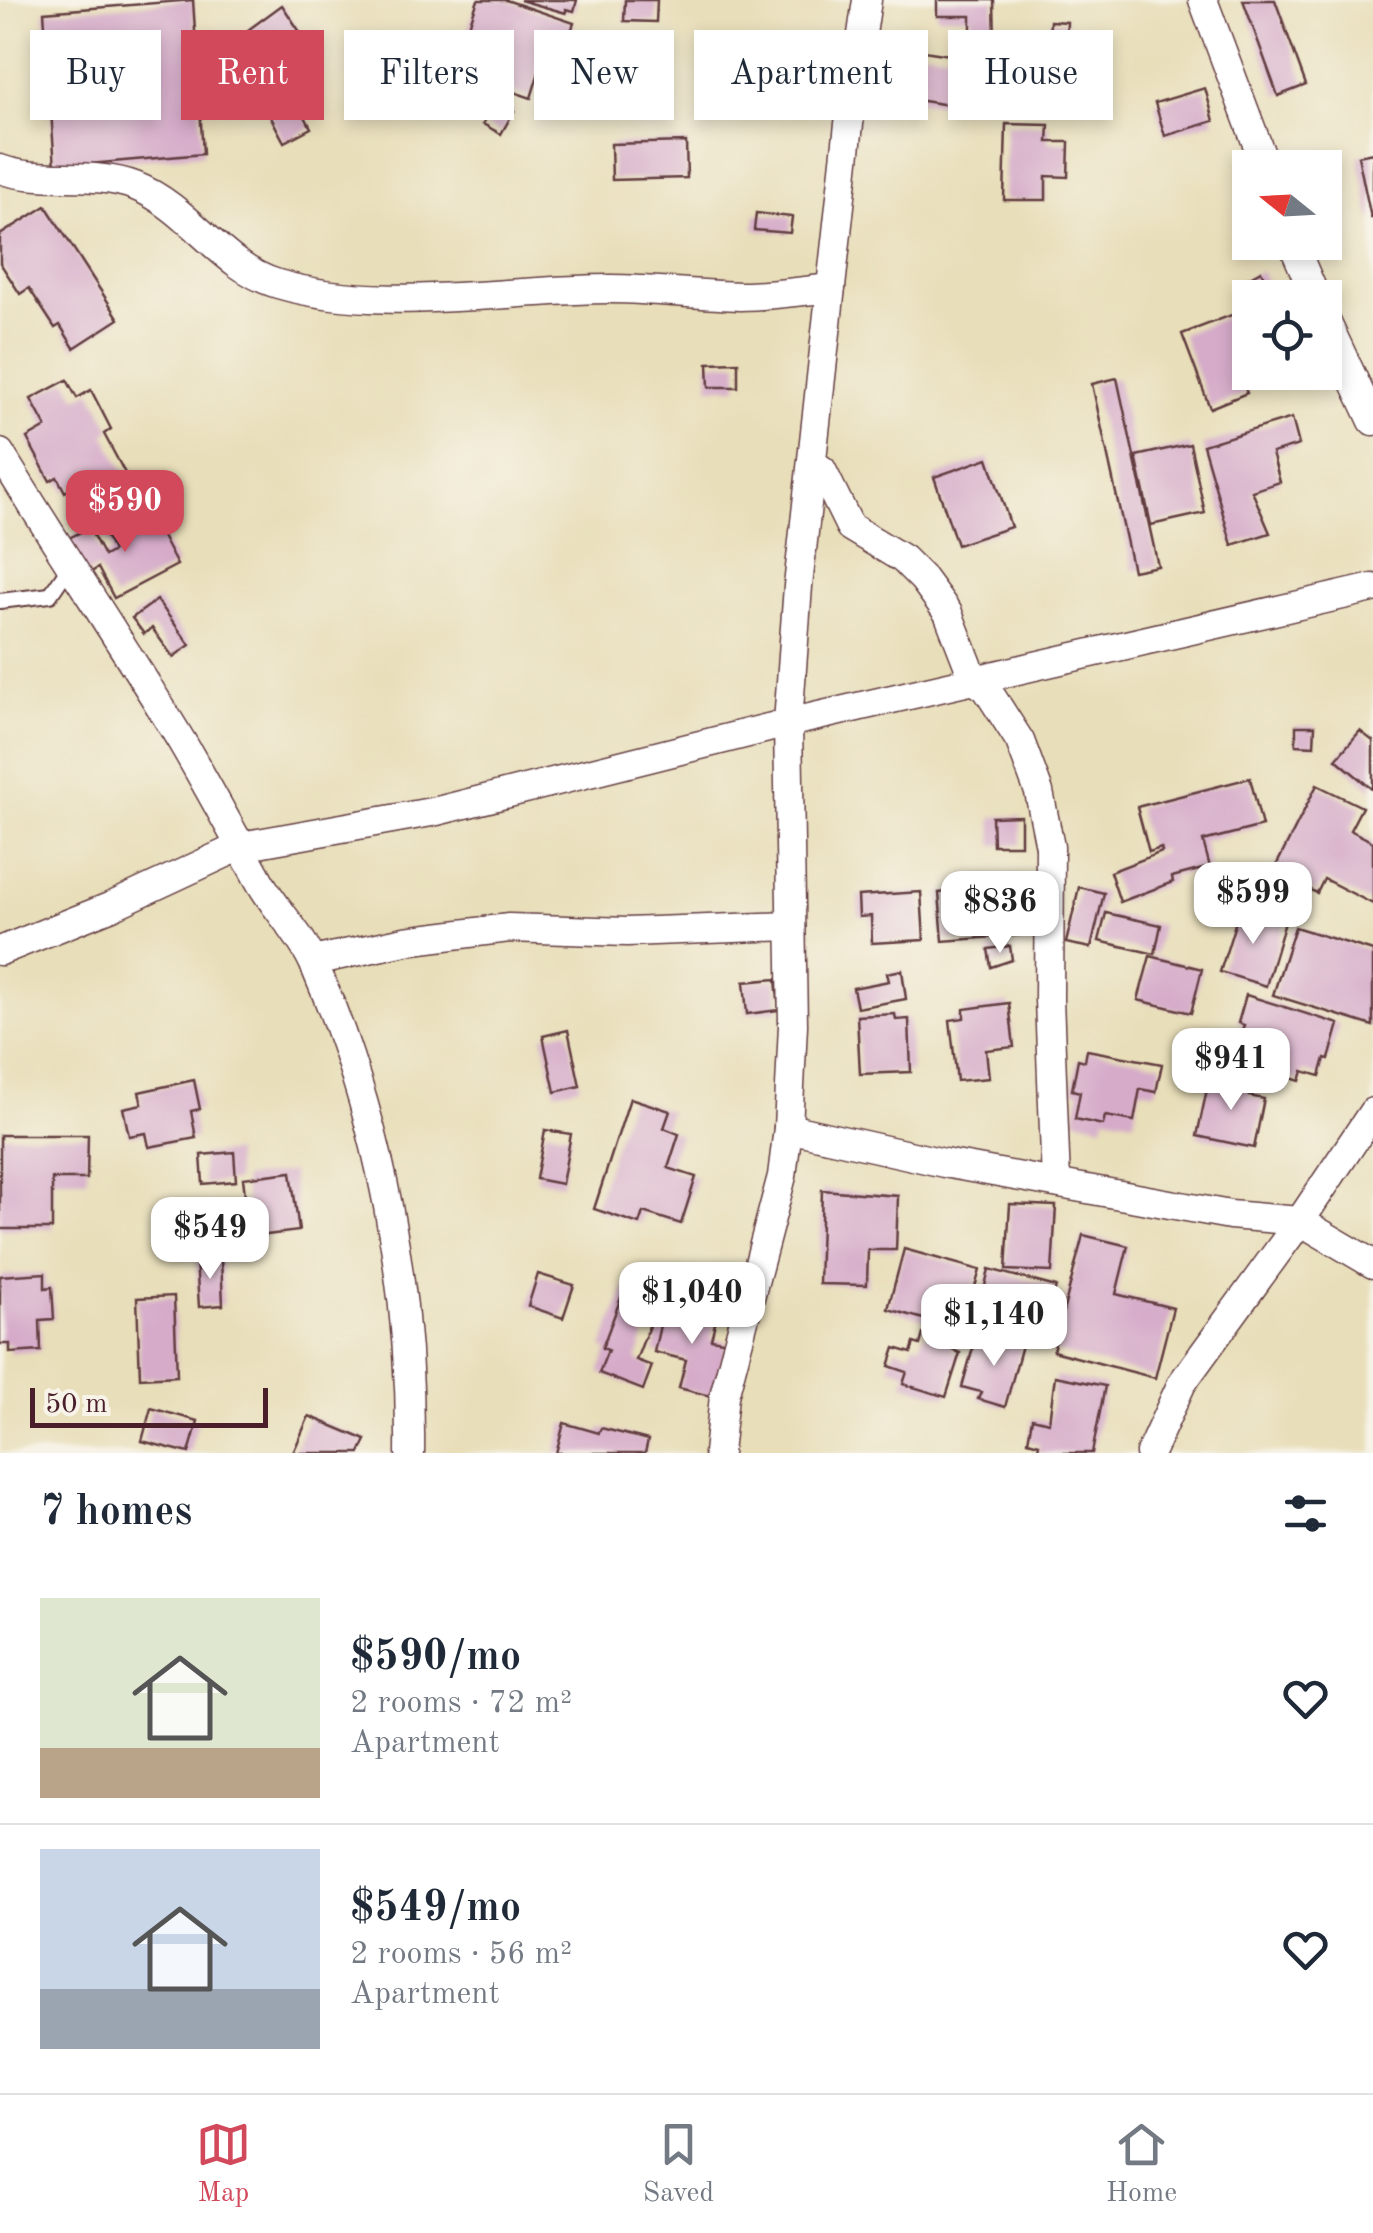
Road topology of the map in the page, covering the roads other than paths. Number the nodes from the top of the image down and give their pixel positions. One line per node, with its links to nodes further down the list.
1 (867, 0): 5 (street)
2 (1203, 0): 3 (street)
3 (1260, 150)
4 (0, 169): 5 (street)
5 (831, 288): 9 (street)
6 (1342, 355): 7 (street)
7 (1373, 422)
8 (0, 453): 10 (street)
9 (813, 464): 13 (street); 14 (street)
10 (69, 567): 12 (lane); 15 (street)
11 (1373, 588): 13 (street)
12 (0, 602)
13 (974, 680): 14 (street); 21 (street)
14 (788, 723): 15 (street); 16 (street)
15 (241, 846): 17 (street); 18 (street)
16 (791, 926): 18 (street); 20 (street)
17 (0, 950)
18 (312, 961): 24 (street)
19 (1373, 1112): 22 (street)
20 (788, 1128): 21 (street); 25 (street)
21 (1056, 1183): 22 (street)
22 (1300, 1221): 23 (street); 26 (street)
23 (1373, 1264)
24 (410, 1453)
25 (718, 1453)
26 (1150, 1453)

